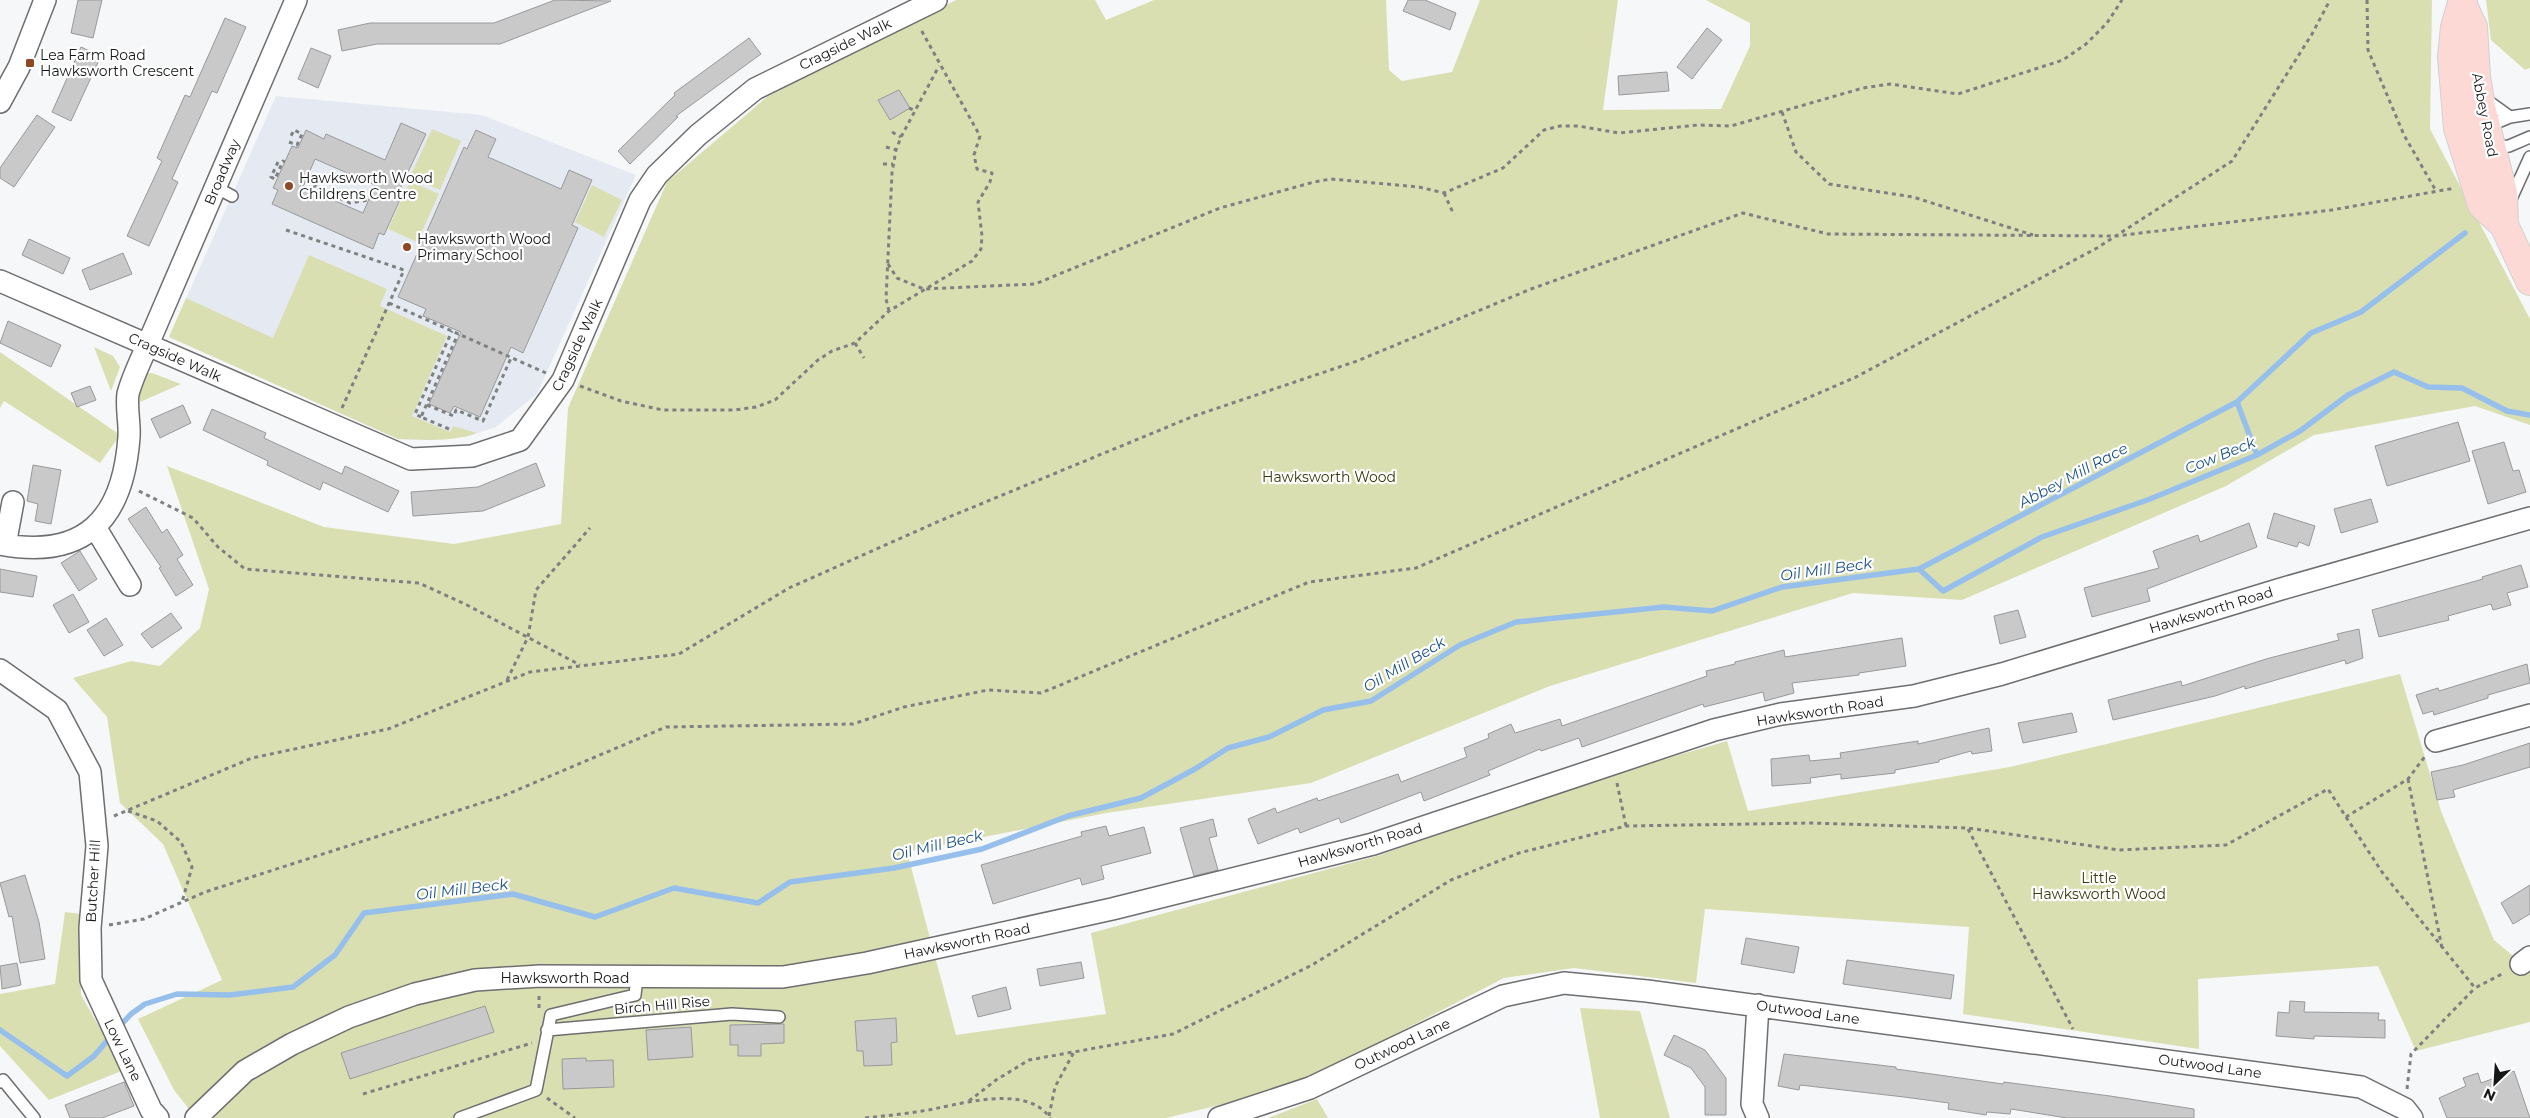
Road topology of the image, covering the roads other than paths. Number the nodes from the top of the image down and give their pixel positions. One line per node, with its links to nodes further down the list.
1 (45, 0): 5 (street)
2 (296, 0): 13 (street, Broadway)
3 (2463, 3): 7 (main road, Abbey Road); 7 (main road, Abbey Road)
4 (927, 4): 13 (street, Cragside Walk)
5 (0, 102)
6 (2530, 114): 7 (lane)
7 (2481, 135): 8 (lane); 10 (main road, Abbey Road)
8 (2530, 138)
9 (2530, 157): 10 (lane)
10 (2504, 224): 12 (main road, Abbey Road)
11 (0, 281): 13 (street, Cragside Walk)
12 (2530, 281)
13 (148, 344): 16 (street, Broadway)
14 (13, 502): 17 (street)
15 (2530, 518): 22 (street, Hawksworth Road)
16 (95, 527): 17 (street, Broadway); 18 (street)
17 (2, 545)
18 (130, 585)
19 (0, 670): 23 (street, Butcher Hill)
20 (2530, 715): 21 (street)
21 (2436, 741)
22 (637, 978): 26 (lane, Birch Hill Rise); 31 (street, Hawksworth Road)
23 (91, 980): 30 (street, Low Lane)
24 (1758, 1005): 28 (street, Outwood Lane); 33 (street, Outwood Lane); 34 (street)
25 (779, 1017): 26 (lane, Birch Hill Rise)
26 (547, 1030): 32 (lane, Birch Hill Rise)
27 (0, 1082): 29 (lane)
28 (2408, 1114)
29 (34, 1118)
30 (158, 1118)
31 (196, 1118)
32 (460, 1118)
33 (1218, 1118)
34 (1758, 1118)

